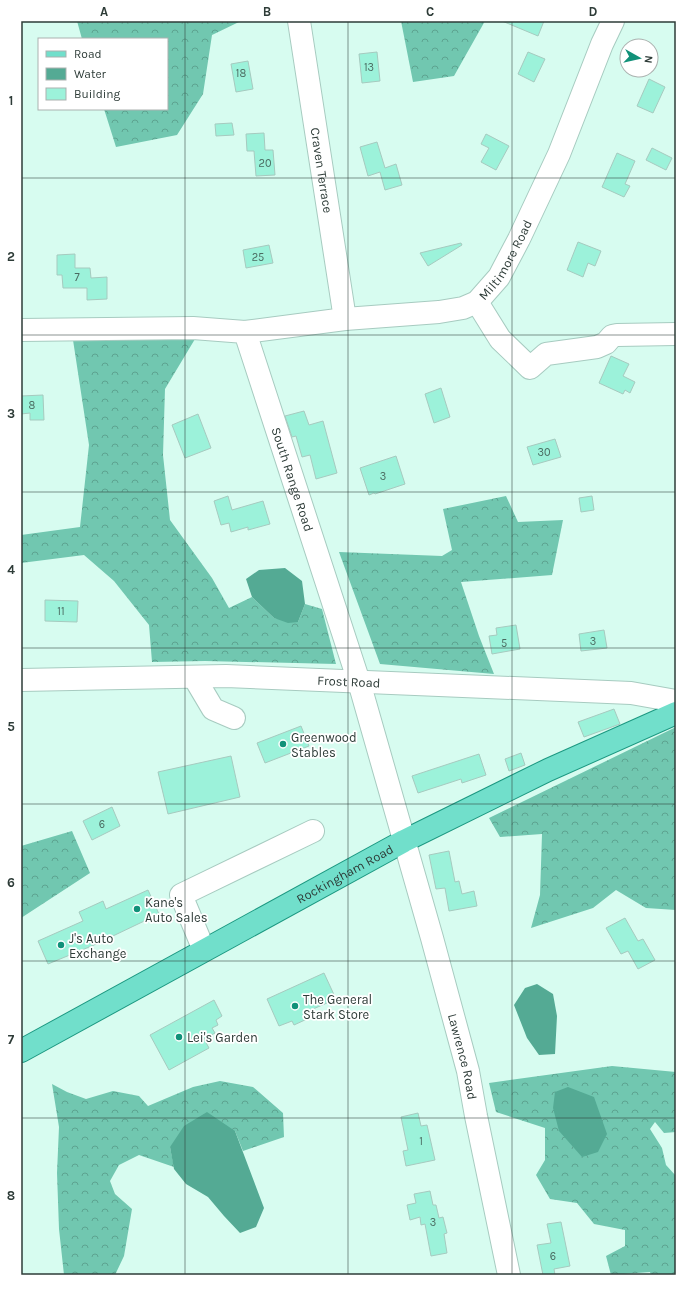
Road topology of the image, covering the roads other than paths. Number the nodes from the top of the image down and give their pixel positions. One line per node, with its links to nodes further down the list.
1 (299, 21): 4 (street, Craven Terrace)
2 (613, 21): 3 (street, Miltimore Road)
3 (477, 302): 4 (street, Miltimore Road); 7 (street)
4 (345, 319): 6 (street, Miltimore Road)
5 (21, 330): 6 (street)
6 (245, 332): 10 (street, South Range Road)
7 (676, 334)
8 (194, 677): 9 (street, Frost Road); 10 (street, Frost Road); 13 (street)
9 (21, 680)
10 (359, 682): 11 (street, Frost Road); 15 (street, South Range Road)
11 (676, 701)
12 (676, 712): 15 (main road, Rockingham Road)
13 (234, 718)
14 (313, 830): 16 (street)
15 (404, 841): 16 (main road, Rockingham Road); 18 (street, Lawrence Road)
16 (204, 950): 17 (main road, Rockingham Road)
17 (21, 1051)
18 (509, 1275)

